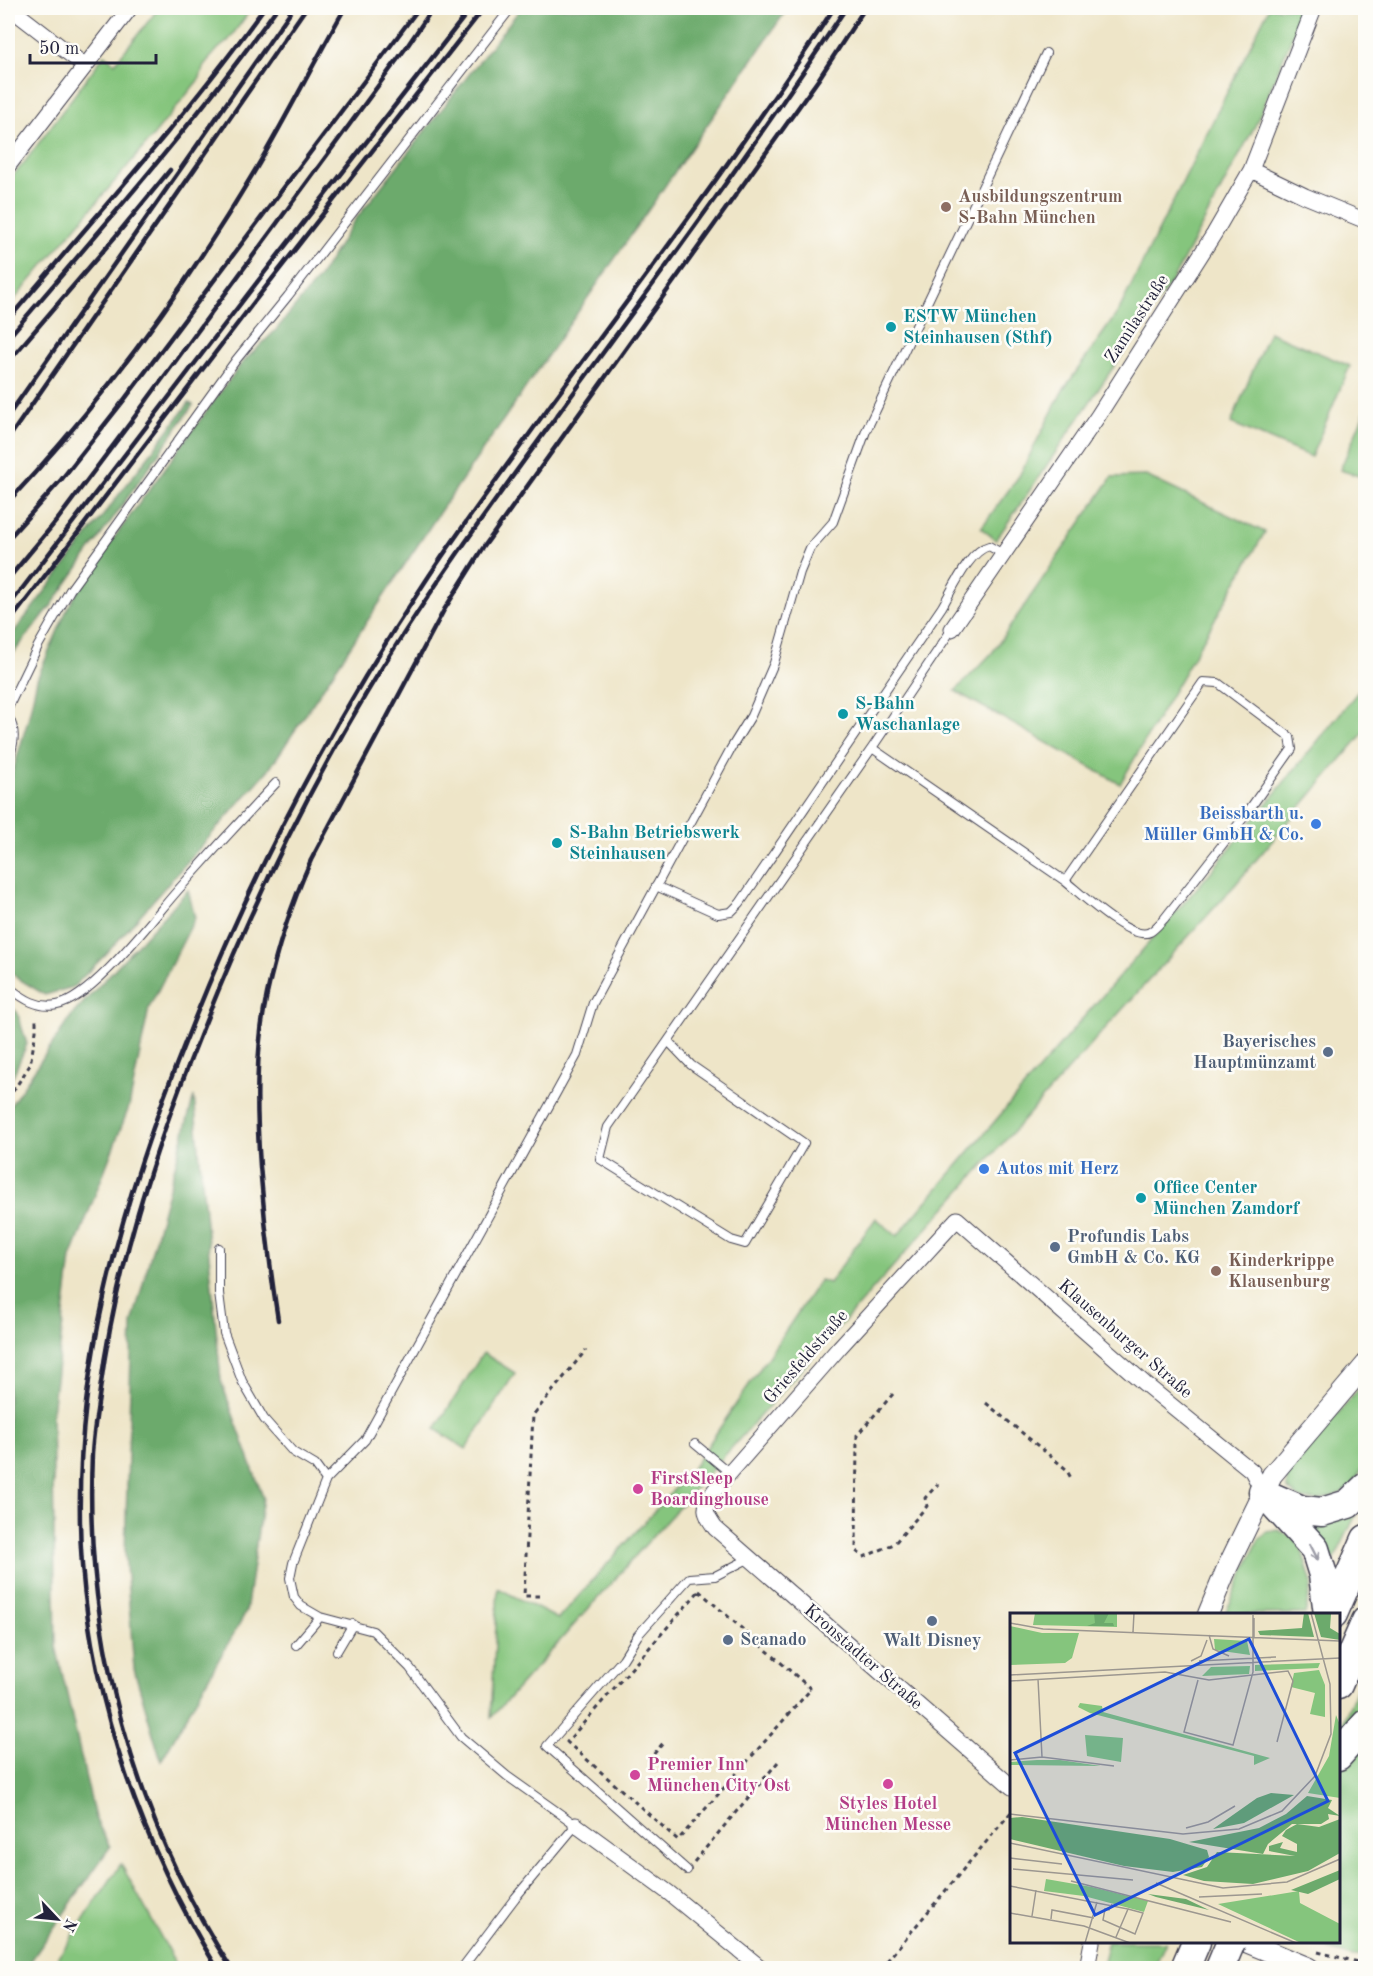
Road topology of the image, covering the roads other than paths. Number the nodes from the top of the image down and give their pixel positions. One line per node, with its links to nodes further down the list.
1 (10, 8): 6 (street)
2 (130, 8): 6 (street)
3 (511, 8): 12 (lane)
4 (1314, 8): 8 (street, Zamilastraße)
5 (1046, 53): 18 (lane)
6 (84, 65): 7 (street)
7 (11, 155)
8 (1251, 170): 9 (street); 10 (street, Zamilastraße)
9 (1365, 221)
10 (1003, 554): 11 (street, Zamilastraße); 18 (lane)
11 (952, 629): 14 (lane)
12 (8, 708)
13 (8, 716): 15 (lane)
14 (872, 748): 17 (lane); 20 (lane)
15 (8, 763)
16 (276, 783): 19 (lane)
17 (1065, 881): 17 (lane)
18 (656, 886): 26 (lane)
19 (8, 987)
20 (668, 1041): 20 (lane)
21 (957, 1219): 25 (street, Griesfeldstraße); 28 (street, Klausenburger Straße)
22 (219, 1248): 26 (lane)
23 (1365, 1364): 28 (street)
24 (695, 1444): 25 (lane)
25 (730, 1473): 29 (street, Griesfeldstraße)
26 (326, 1480): 35 (lane)
27 (1365, 1487): 28 (highway)
28 (1263, 1492): 32 (street); 33 (highway, one-way to 33)
29 (715, 1528): 31 (street, Kronstadter Straße)
30 (1365, 1539): 34 (highway)
31 (750, 1558): 43 (street, Kronstadter Straße); 45 (lane)
32 (1208, 1613)
33 (1328, 1613)
34 (1333, 1613)
35 (320, 1617): 37 (lane); 38 (lane)
36 (1365, 1620): 40 (highway)
37 (353, 1624): 39 (lane); 44 (lane)
38 (296, 1645)
39 (338, 1651)
40 (1340, 1680)
41 (1365, 1724): 42 (highway)
42 (1340, 1754)
43 (1010, 1786)
44 (576, 1825): 50 (lane); 51 (street)
45 (687, 1870)
46 (1092, 1943): 52 (street)
47 (1230, 1943): 53 (highway, bridge)
48 (1252, 1943): 49 (street)
49 (1307, 1963)
50 (462, 1968)
51 (761, 1968)
52 (1087, 1968)
53 (1220, 1968)

